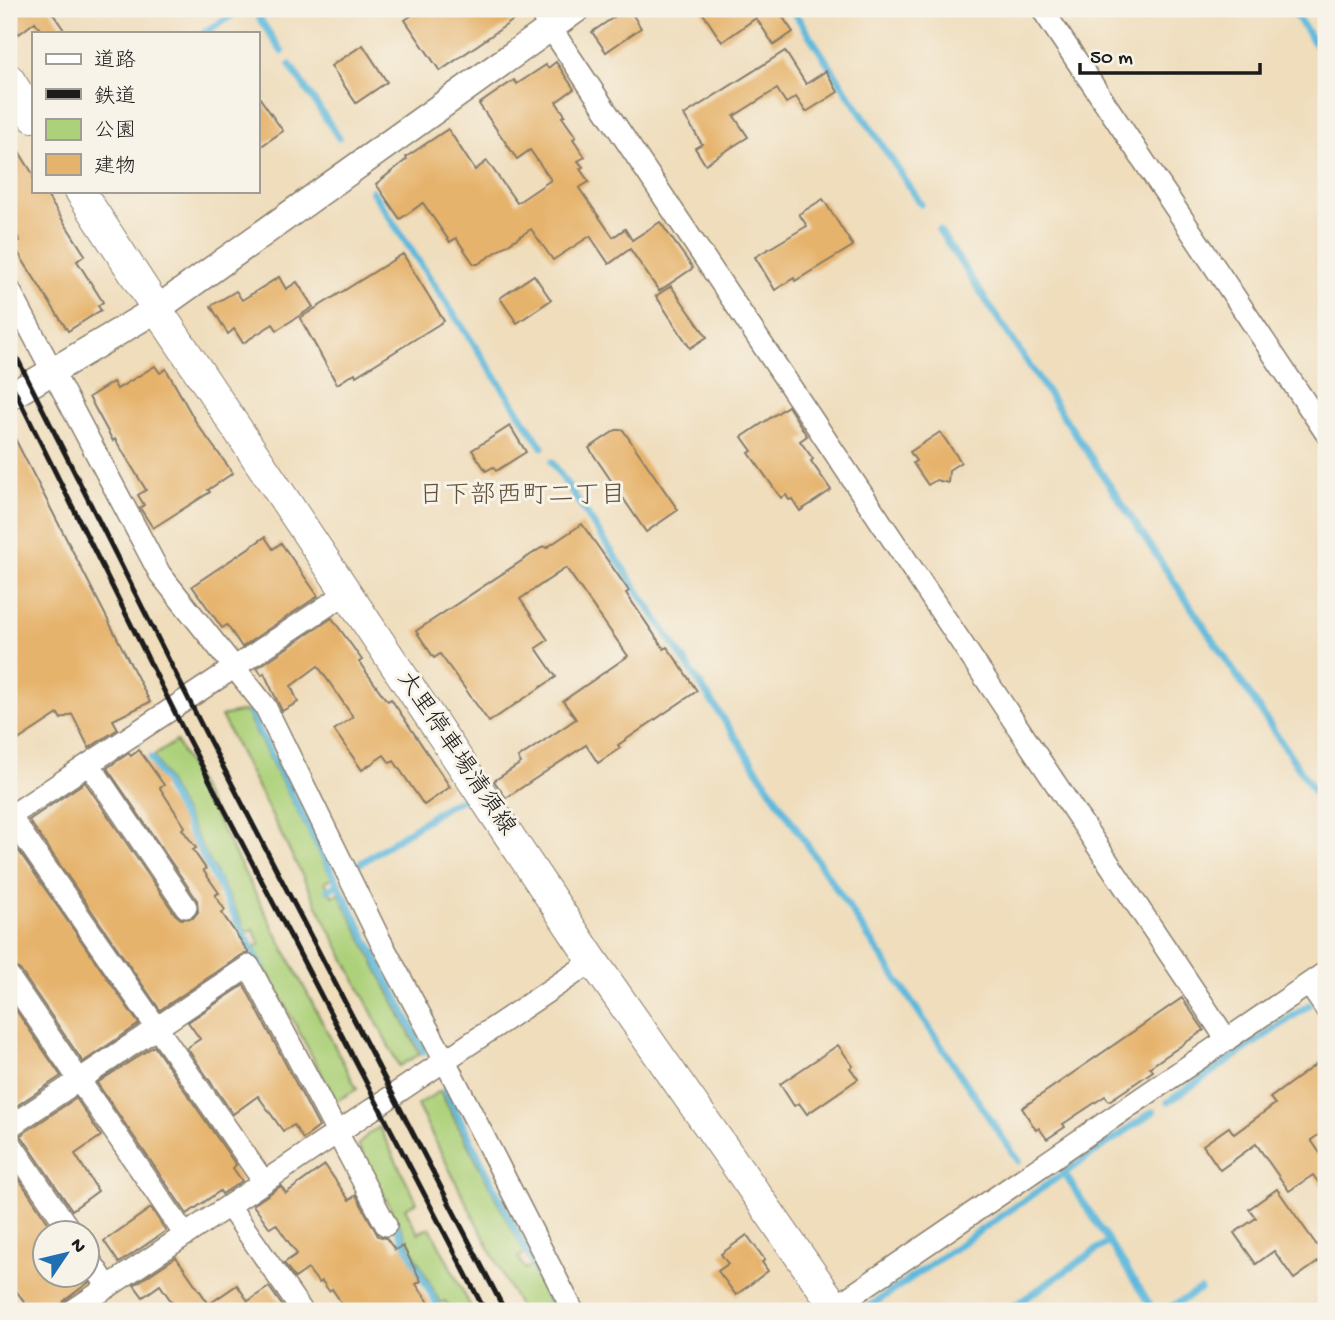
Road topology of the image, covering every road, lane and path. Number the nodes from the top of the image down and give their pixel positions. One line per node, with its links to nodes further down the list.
1 (577, 9): 3 (street)
2 (1042, 9): 11 (street)
3 (544, 18): 8 (street); 22 (street)
4 (9, 79): 5 (main road)
5 (32, 115)
6 (81, 192): 8 (main road, 大里停車場清須線)
7 (9, 289): 9 (street)
8 (157, 309): 9 (street); 12 (main road, 大里停車場清須線)
9 (51, 372): 10 (street); 13 (street)
10 (9, 397)
11 (1326, 433)
12 (348, 592): 13 (street); 17 (main road, 大里停車場清須線)
13 (235, 668): 14 (street); 23 (street)
14 (89, 764): 15 (street); 16 (street)
15 (9, 817): 21 (street)
16 (186, 906)
17 (593, 961): 23 (street); 35 (main road, 大里停車場清須線)
18 (9, 977): 24 (street)
19 (1318, 978): 20 (street); 22 (street)
20 (1326, 1009)
21 (157, 1028): 24 (street); 26 (street); 28 (street)
22 (1227, 1040): 35 (street)
23 (445, 1061): 26 (street); 38 (street)
24 (79, 1080): 25 (street); 32 (street)
25 (9, 1127)
26 (339, 1132): 28 (street); 31 (street)
27 (9, 1141): 30 (street)
28 (264, 1182): 29 (street)
29 (229, 1206): 32 (street); 37 (street)
30 (61, 1218)
31 (386, 1225)
32 (185, 1236): 34 (street)
33 (102, 1278): 34 (street)
34 (108, 1287): 36 (street)
35 (834, 1310)
36 (72, 1311)
37 (302, 1311)
38 (573, 1311)

